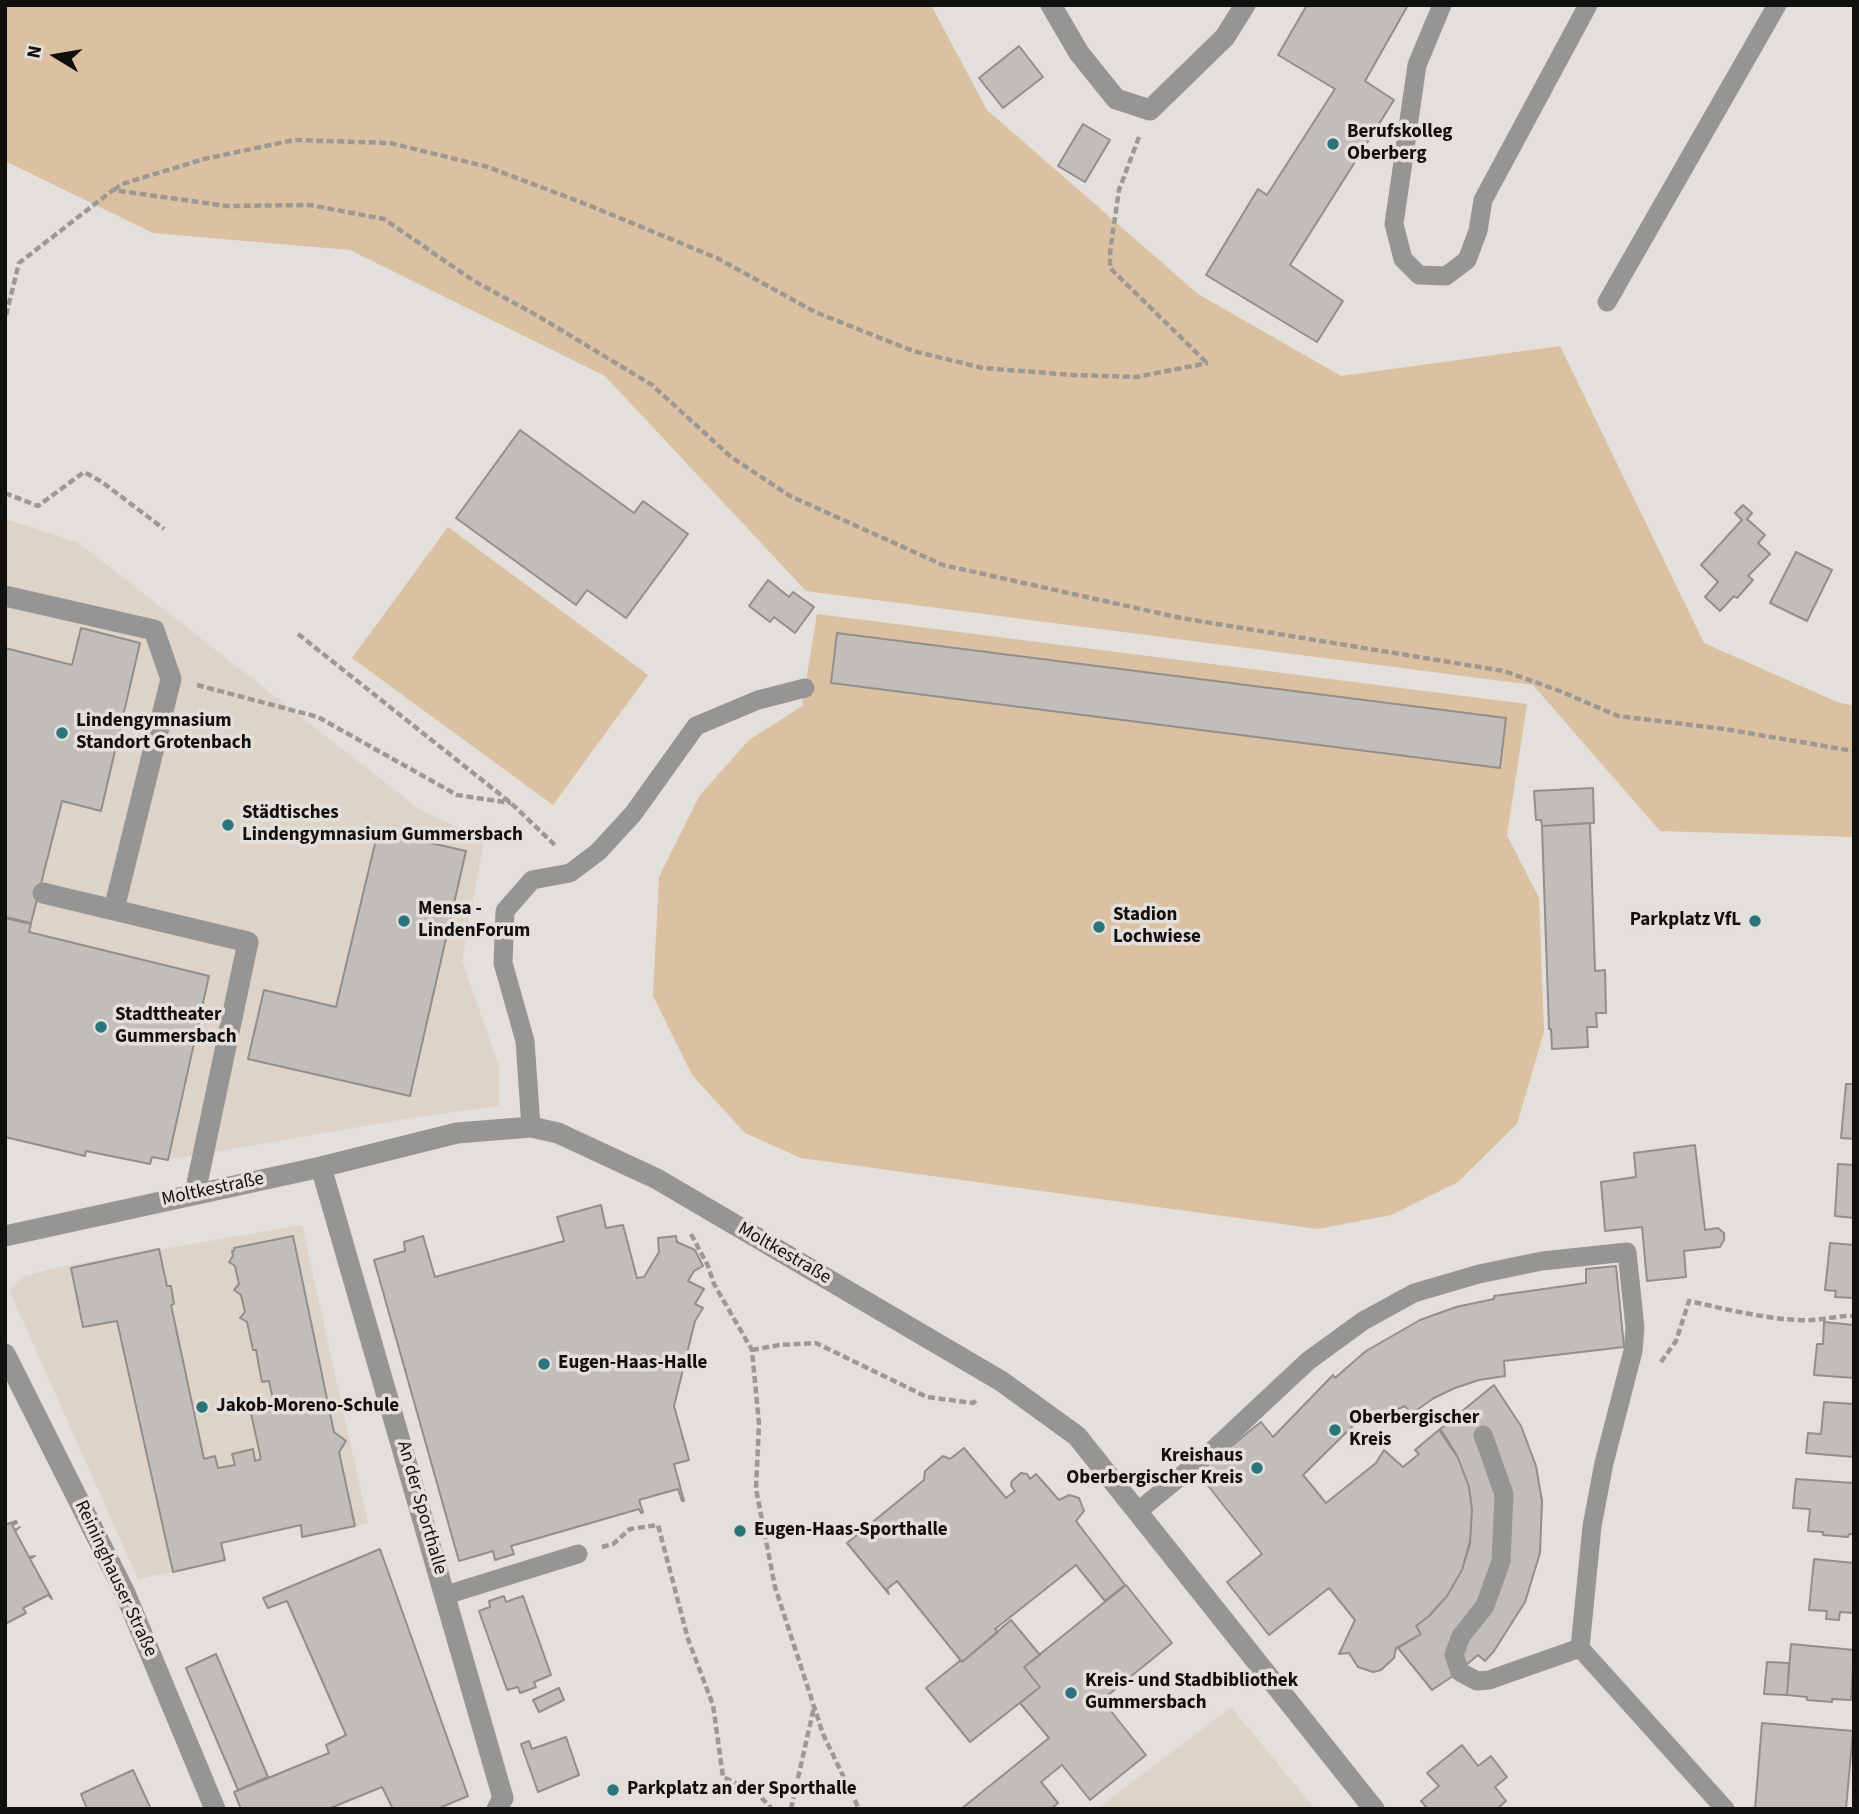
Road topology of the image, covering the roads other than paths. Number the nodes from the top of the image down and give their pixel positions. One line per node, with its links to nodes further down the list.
1 (1051, 5): 2 (street)
2 (1245, 5)
3 (1442, 5): 4 (lane)
4 (1588, 5)
5 (1777, 5): 6 (lane)
6 (1607, 302)
7 (5, 596): 10 (street)
8 (805, 688): 11 (lane)
9 (43, 893): 10 (street)
10 (114, 909): 13 (street)
11 (531, 1127): 12 (street, Moltkestraße); 17 (street, Moltkestraße)
12 (321, 1167): 13 (street, Moltkestraße); 19 (street, An der Sporthalle)
13 (195, 1193): 14 (street, Moltkestraße)
14 (5, 1236)
15 (5, 1354): 21 (street, Reininghauser Straße)
16 (1483, 1435): 20 (lane)
17 (1137, 1512): 20 (lane); 23 (street, Moltkestraße)
18 (578, 1554): 19 (lane)
19 (446, 1595): 22 (street, An der Sporthalle)
20 (1580, 1648): 24 (lane)
21 (215, 1809)
22 (497, 1809)
23 (1374, 1809)
24 (1725, 1809)

